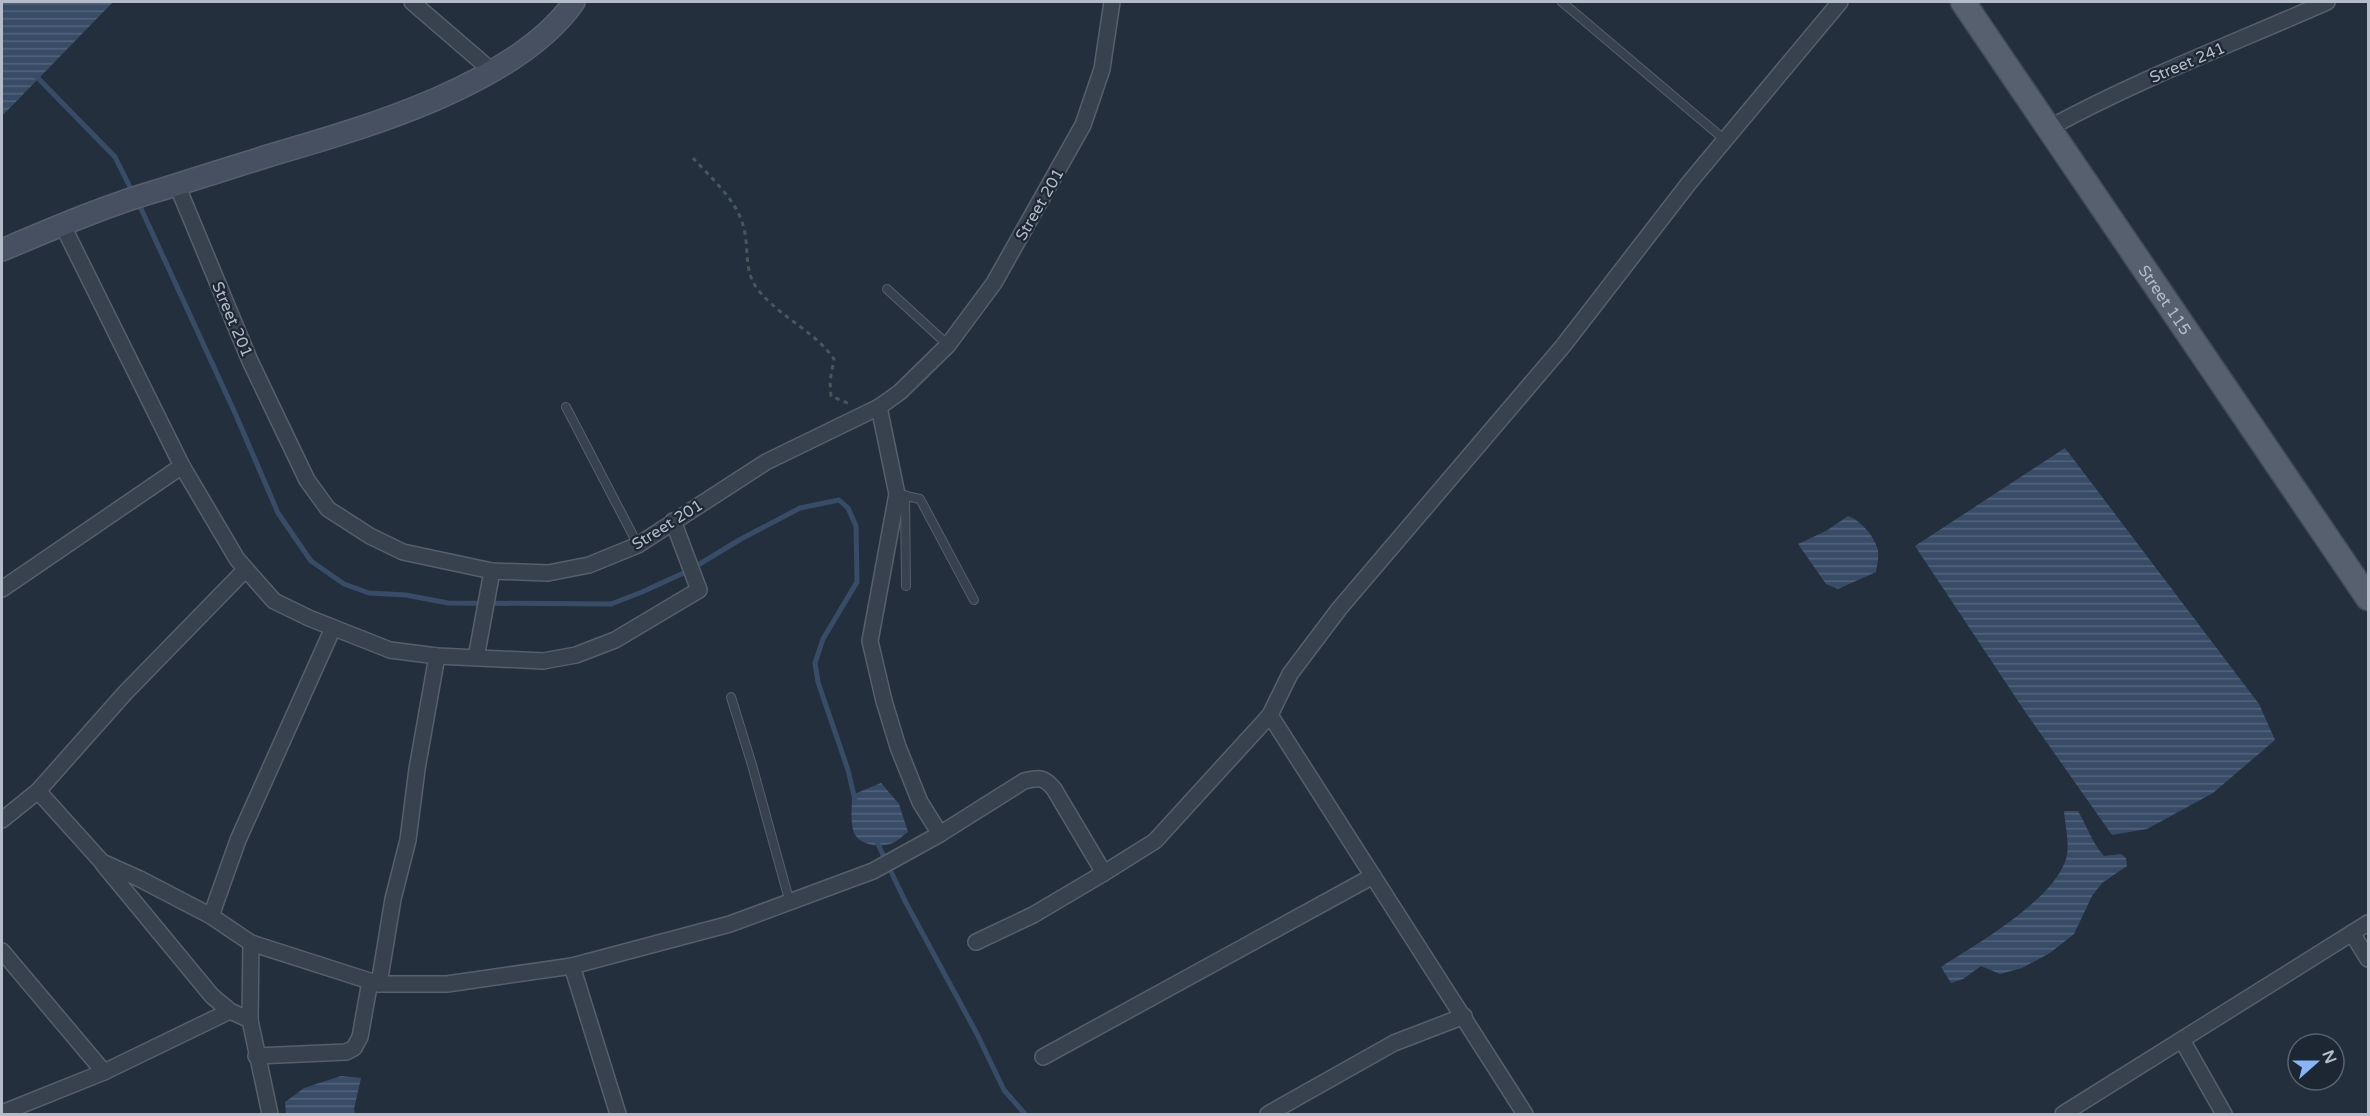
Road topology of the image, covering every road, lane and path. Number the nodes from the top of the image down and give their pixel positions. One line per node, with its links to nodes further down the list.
1 (412, 2): 8 (street)
2 (574, 2): 8 (street)
3 (1112, 2): 16 (street, Street 201)
4 (1562, 2): 10 (lane)
5 (1840, 2): 10 (street)
6 (1963, 2): 9 (main road, Street 115)
7 (2327, 2): 9 (street, Street 241)
8 (492, 71): 12 (street)
9 (2049, 128): 27 (main road, Street 115)
10 (1725, 140): 33 (street)
11 (693, 158): 18 (path)
12 (170, 187): 13 (street); 24 (street, Street 201)
13 (62, 225): 14 (street); 19 (street)
14 (2, 250)
15 (887, 289): 16 (lane)
16 (948, 345): 18 (street, Street 201)
17 (566, 407): 22 (lane)
18 (872, 410): 20 (street); 21 (street, Street 201)
19 (182, 466): 23 (street); 26 (street)
20 (901, 494): 25 (lane); 28 (lane); 36 (street)
21 (673, 521): 22 (street, Street 201); 31 (street)
22 (638, 545): 24 (street, Street 201)
23 (245, 570): 29 (street); 34 (street)
24 (492, 571): 31 (street)
25 (906, 586)
26 (2, 589)
27 (2368, 598)
28 (974, 600)
29 (333, 628): 30 (street); 41 (street)
30 (437, 656): 31 (street); 49 (street)
31 (476, 658)
32 (731, 697): 40 (lane)
33 (1270, 716): 38 (street); 39 (street)
34 (38, 791): 35 (street); 37 (street)
35 (2, 820)
36 (940, 834): 38 (street); 40 (street)
37 (102, 862): 41 (street); 50 (street)
38 (1104, 873): 44 (street)
39 (1373, 876): 51 (street); 55 (street)
40 (790, 903): 48 (street)
41 (211, 916): 45 (street)
42 (2368, 923): 43 (street)
43 (2352, 933): 47 (street); 53 (street)
44 (976, 942)
45 (251, 943): 49 (street); 52 (street)
46 (2, 951): 56 (street)
47 (2368, 959)
48 (572, 966): 49 (street); 59 (street)
49 (374, 983): 54 (street)
50 (230, 1011): 52 (street); 56 (street)
51 (1464, 1016): 60 (street); 61 (street)
52 (250, 1020): 54 (street)
53 (2182, 1040): 62 (street); 63 (street)
54 (256, 1056): 58 (street)
55 (1043, 1057)
56 (104, 1072): 57 (street)
57 (2, 1113)
58 (270, 1114)
59 (618, 1114)
60 (1268, 1114)
61 (1525, 1114)
62 (2063, 1114)
63 (2224, 1114)

